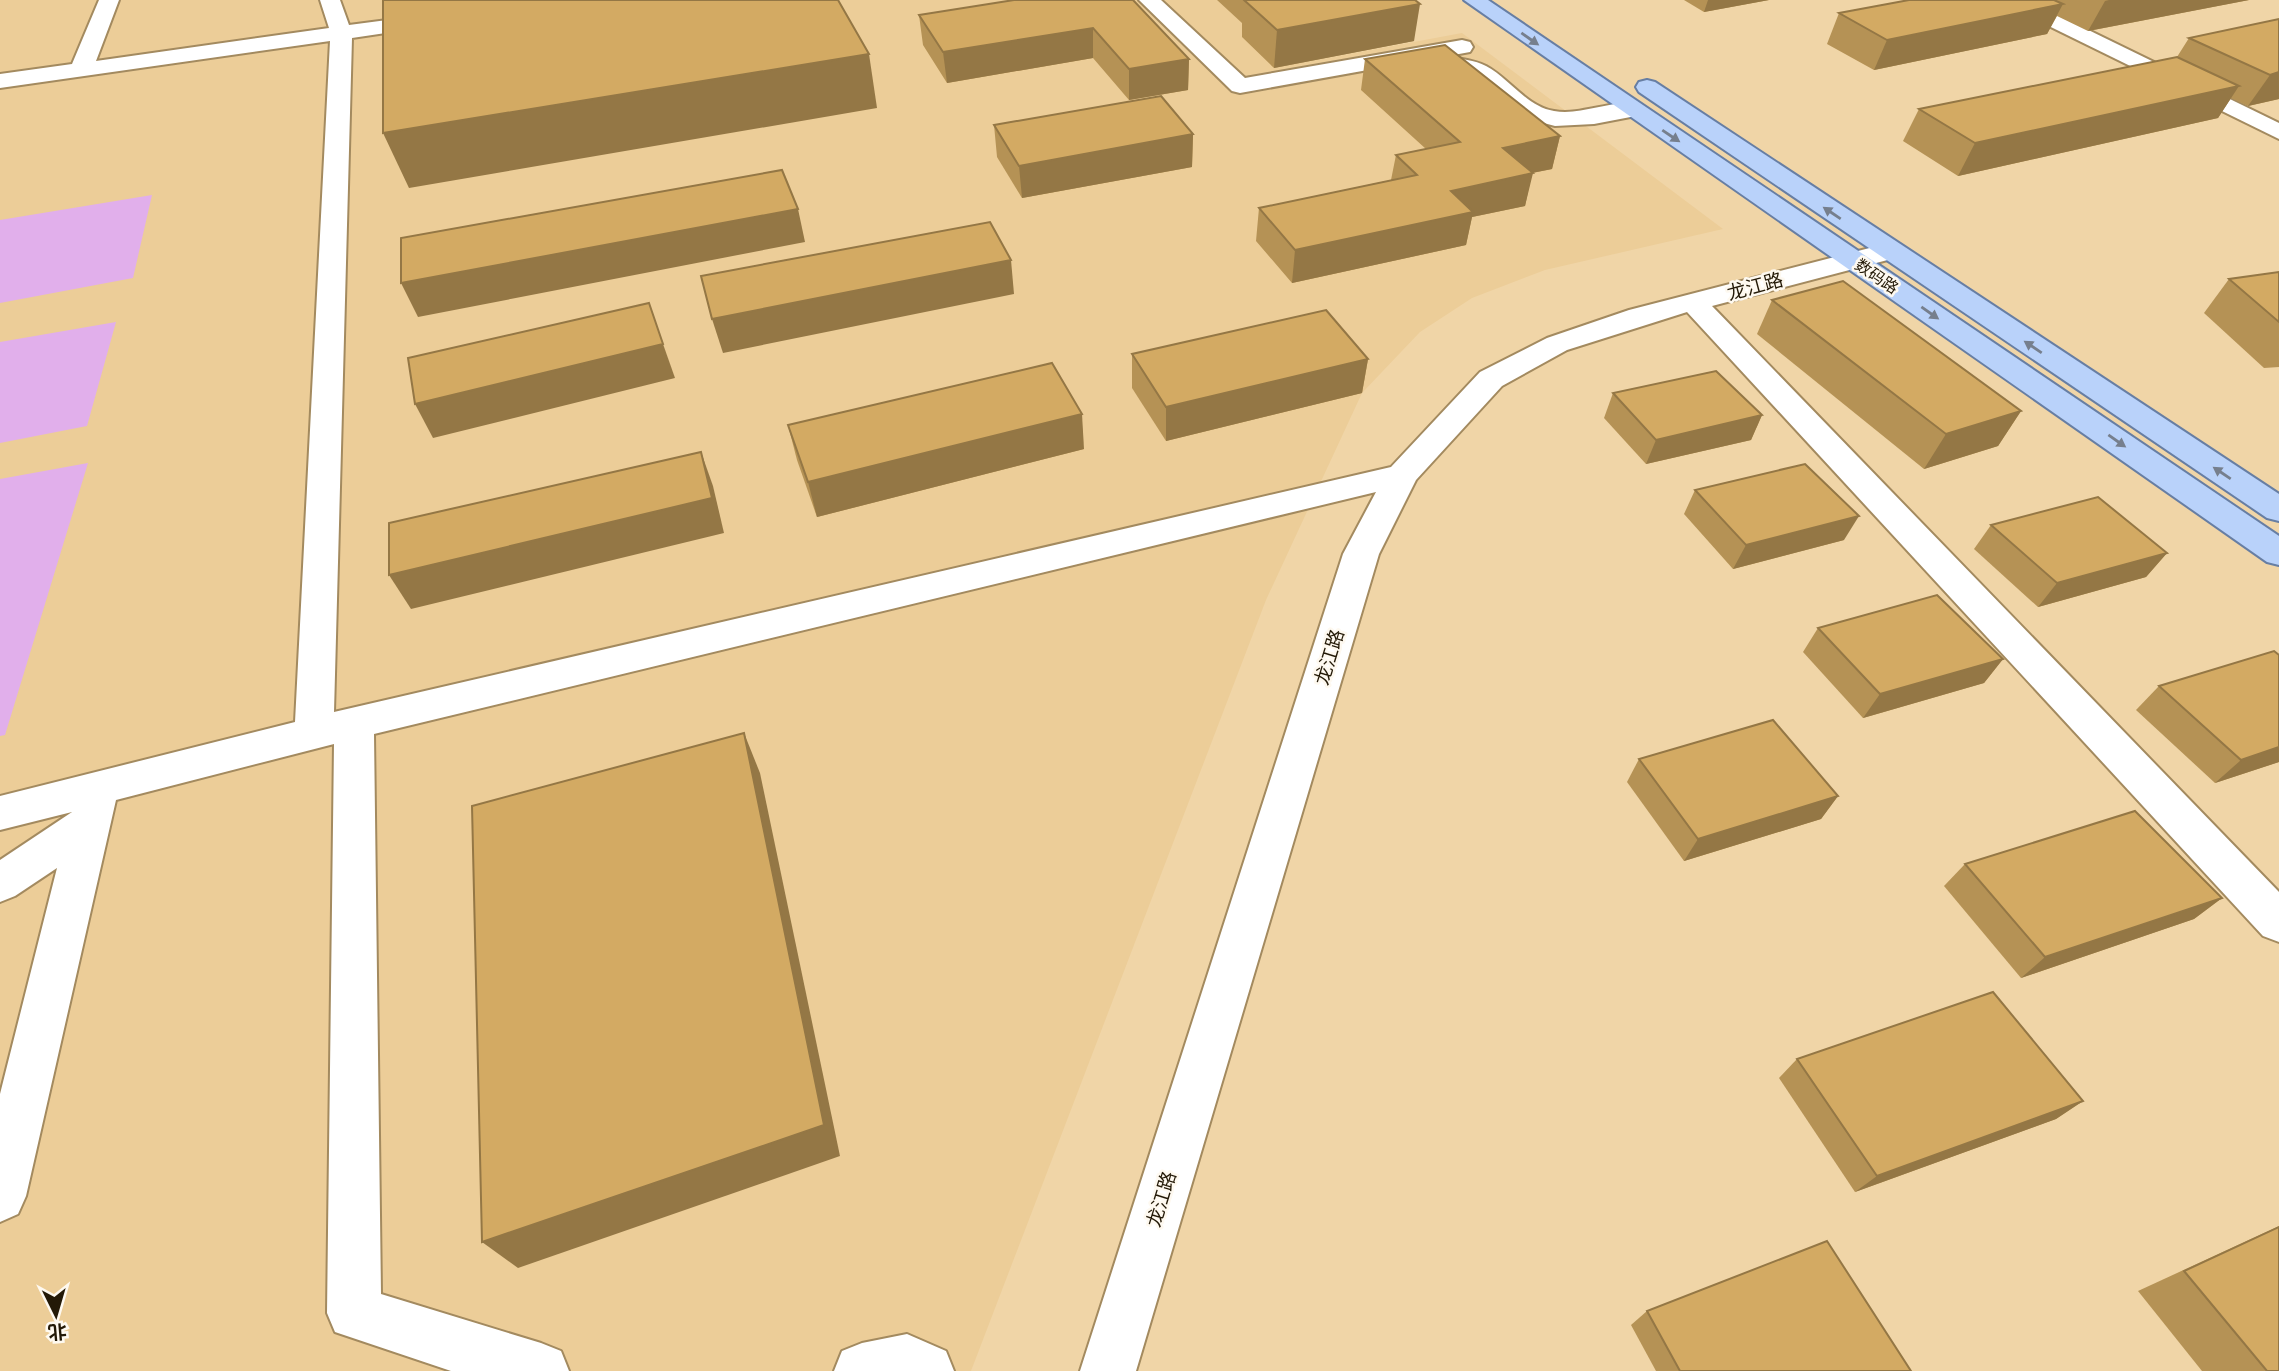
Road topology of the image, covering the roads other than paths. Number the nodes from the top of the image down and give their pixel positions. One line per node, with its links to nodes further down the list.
1 (109, 0): 10 (street)
2 (330, 0): 7 (street)
3 (1149, 0): 9 (street)
4 (1474, 0): 13 (main road, 数码路, one-way to 13)
5 (2011, 0): 14 (street)
6 (451, 18): 7 (street)
7 (341, 33): 10 (street); 20 (street)
8 (1462, 47): 9 (street)
9 (1414, 56): 13 (street)
10 (81, 70): 12 (street)
11 (1631, 76): 15 (main road, 数码路, one-way to 11)
12 (0, 81)
13 (1633, 110): 15 (main road, 数码路, one-way to 15)
14 (2279, 132)
15 (1871, 255): 16 (street, 龙江路); 18 (main road, 数码路, one-way to 15); 19 (main road, 数码路, one-way to 19)
16 (1693, 302): 17 (street, 龙江路); 24 (street)
17 (1402, 475): 20 (street); 29 (street, 龙江路)
18 (2279, 510)
19 (2279, 553)
20 (334, 728): 21 (street); 26 (street)
21 (94, 807): 22 (street); 23 (street); 25 (street)
22 (0, 813)
23 (0, 883)
24 (2279, 922)
25 (0, 1196)
26 (541, 1371)
27 (862, 1371): 28 (street)
28 (926, 1371)
29 (1108, 1371)

